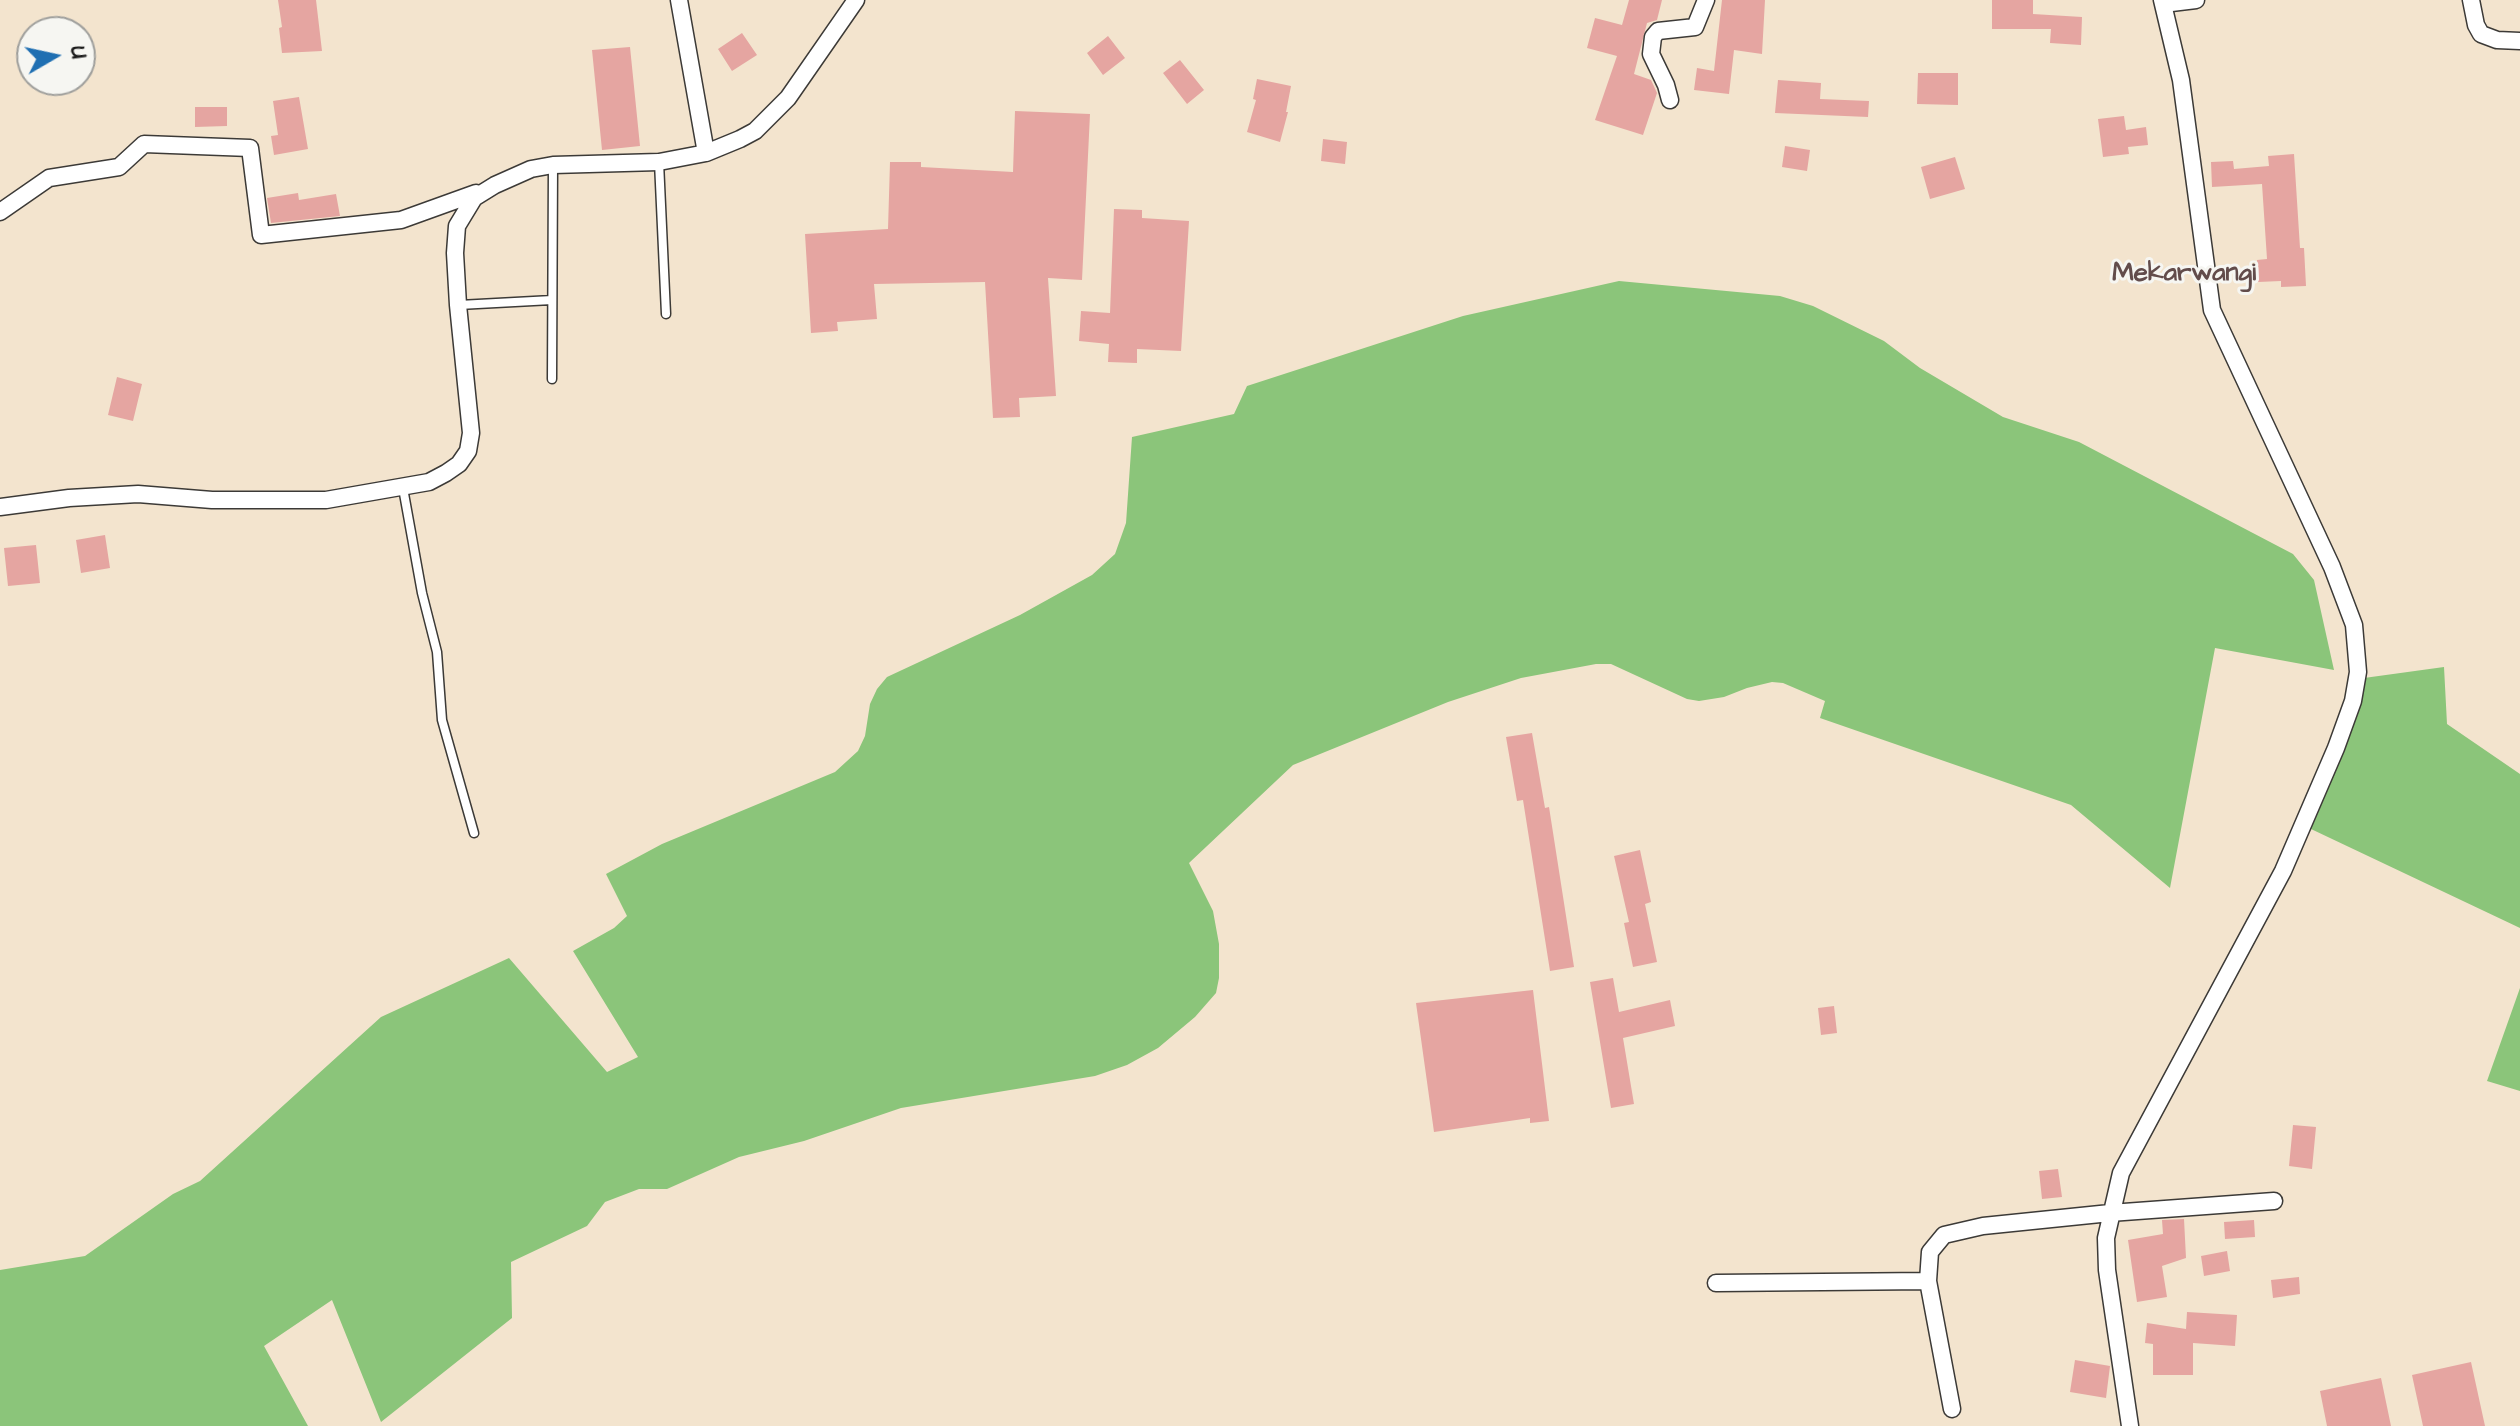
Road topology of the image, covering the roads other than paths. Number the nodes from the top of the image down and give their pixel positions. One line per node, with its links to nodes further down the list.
1 (679, 0): 9 (street)
2 (856, 0): 9 (street)
3 (1706, 0): 8 (street)
4 (2196, 0): 6 (street)
5 (2471, 0): 7 (street)
6 (2163, 2): 22 (street)
7 (2520, 41)
8 (1670, 100)
9 (706, 153): 10 (street)
10 (659, 162): 11 (street); 16 (lane)
11 (553, 165): 12 (street); 14 (lane)
12 (483, 191): 13 (street); 15 (street)
13 (0, 212)
14 (552, 300): 15 (lane); 17 (lane)
15 (458, 305): 18 (street)
16 (666, 314)
17 (552, 379)
18 (403, 488): 19 (street); 20 (lane)
19 (0, 507)
20 (474, 833)
21 (2274, 1201): 22 (street)
22 (2110, 1213): 23 (street); 26 (street)
23 (1928, 1281): 24 (street); 25 (street)
24 (1716, 1283)
25 (1952, 1409)
26 (2130, 1426)

